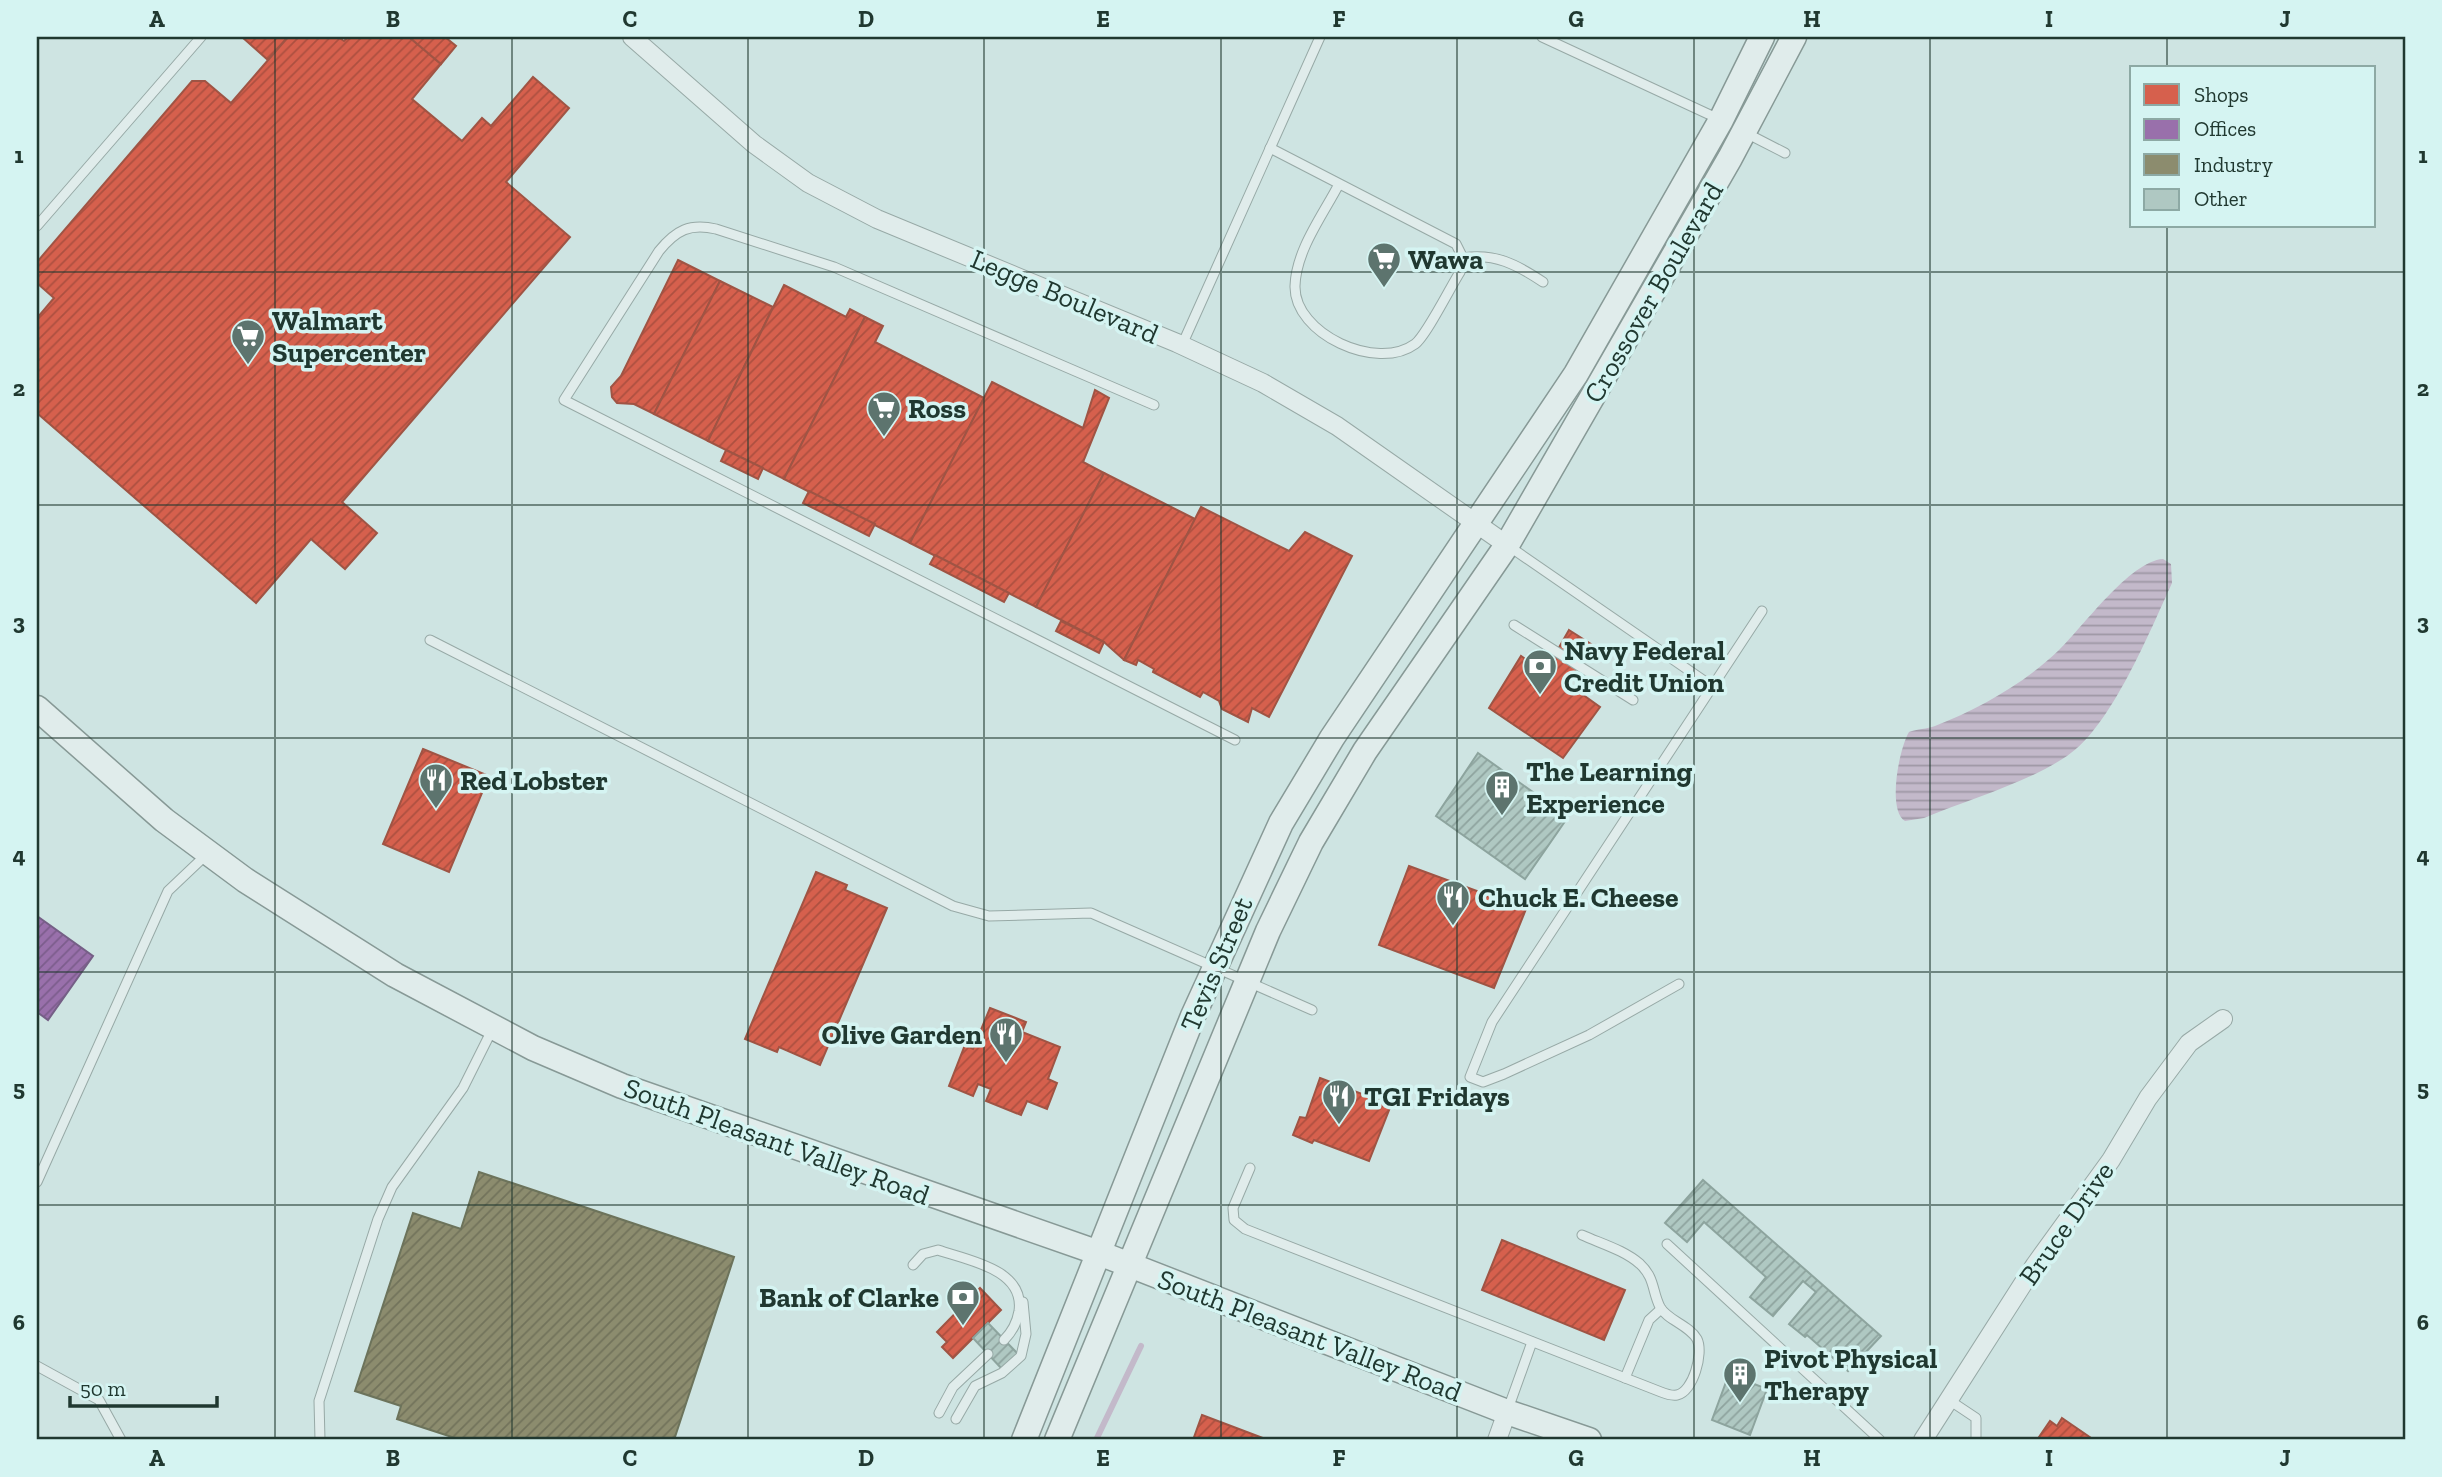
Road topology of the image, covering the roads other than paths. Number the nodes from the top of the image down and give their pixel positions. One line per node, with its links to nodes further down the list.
1 (201, 37): 12 (lane)
2 (632, 37): 15 (street, Legge Boulevard)
3 (1320, 37): 9 (lane)
4 (1542, 37): 7 (lane)
5 (1762, 37): 7 (main road, Crossover Boulevard)
6 (1794, 37): 8 (main road, Crossover Boulevard)
7 (1721, 120): 8 (lane); 17 (main road, Crossover Boulevard)
8 (1745, 132): 10 (lane); 18 (main road, Crossover Boulevard)
9 (1270, 148): 11 (lane); 15 (lane)
10 (1785, 153)
11 (1339, 184): 13 (lane); 13 (lane)
12 (37, 226)
13 (1462, 258): 14 (lane)
14 (1543, 282)
15 (1182, 345): 17 (street, Legge Boulevard)
16 (1154, 405): 25 (lane)
17 (1478, 524): 18 (street, Legge Boulevard); 27 (main road, Tevis Street)
18 (1507, 545): 22 (lane); 28 (main road, Tevis Street)
19 (1762, 611): 22 (lane)
20 (1514, 625): 23 (lane)
21 (430, 640): 27 (lane)
22 (1713, 687): 29 (lane)
23 (1633, 700)
24 (37, 708): 26 (main road, South Pleasant Valley Road)
25 (1235, 740)
26 (208, 854): 32 (main road, South Pleasant Valley Road); 34 (lane)
27 (1214, 968): 28 (lane); 37 (main road, Tevis Street)
28 (1247, 983): 30 (lane); 39 (main road, Tevis Street)
29 (1679, 984)
30 (1312, 1010)
31 (2223, 1019): 47 (street, Bruce Drive)
32 (493, 1028): 37 (main road, South Pleasant Valley Road); 52 (lane)
33 (1250, 1168): 43 (lane)
34 (37, 1182)
35 (1582, 1235): 41 (lane)
36 (1667, 1244): 57 (lane)
37 (1099, 1253): 39 (main road, South Pleasant Valley Road); 53 (main road, Tevis Street)
38 (913, 1265): 40 (lane)
39 (1131, 1266): 48 (main road, South Pleasant Valley Road); 54 (main road, Tevis Street)
40 (1016, 1290): 42 (lane); 50 (lane)
41 (1661, 1309): 46 (lane); 46 (lane)
42 (1004, 1340)
43 (1532, 1342): 46 (lane); 48 (lane)
44 (988, 1354): 49 (lane)
45 (37, 1366): 51 (lane)
46 (1625, 1378)
47 (1949, 1400): 58 (street, Bruce Drive); 59 (lane)
48 (1507, 1412): 55 (street); 56 (main road, South Pleasant Valley Road)
49 (939, 1413)
50 (956, 1419)
51 (121, 1440)
52 (320, 1440)
53 (1024, 1440)
54 (1057, 1440)
55 (1497, 1440)
56 (1589, 1440)
57 (1880, 1440)
58 (1923, 1440)
59 (1976, 1440)

